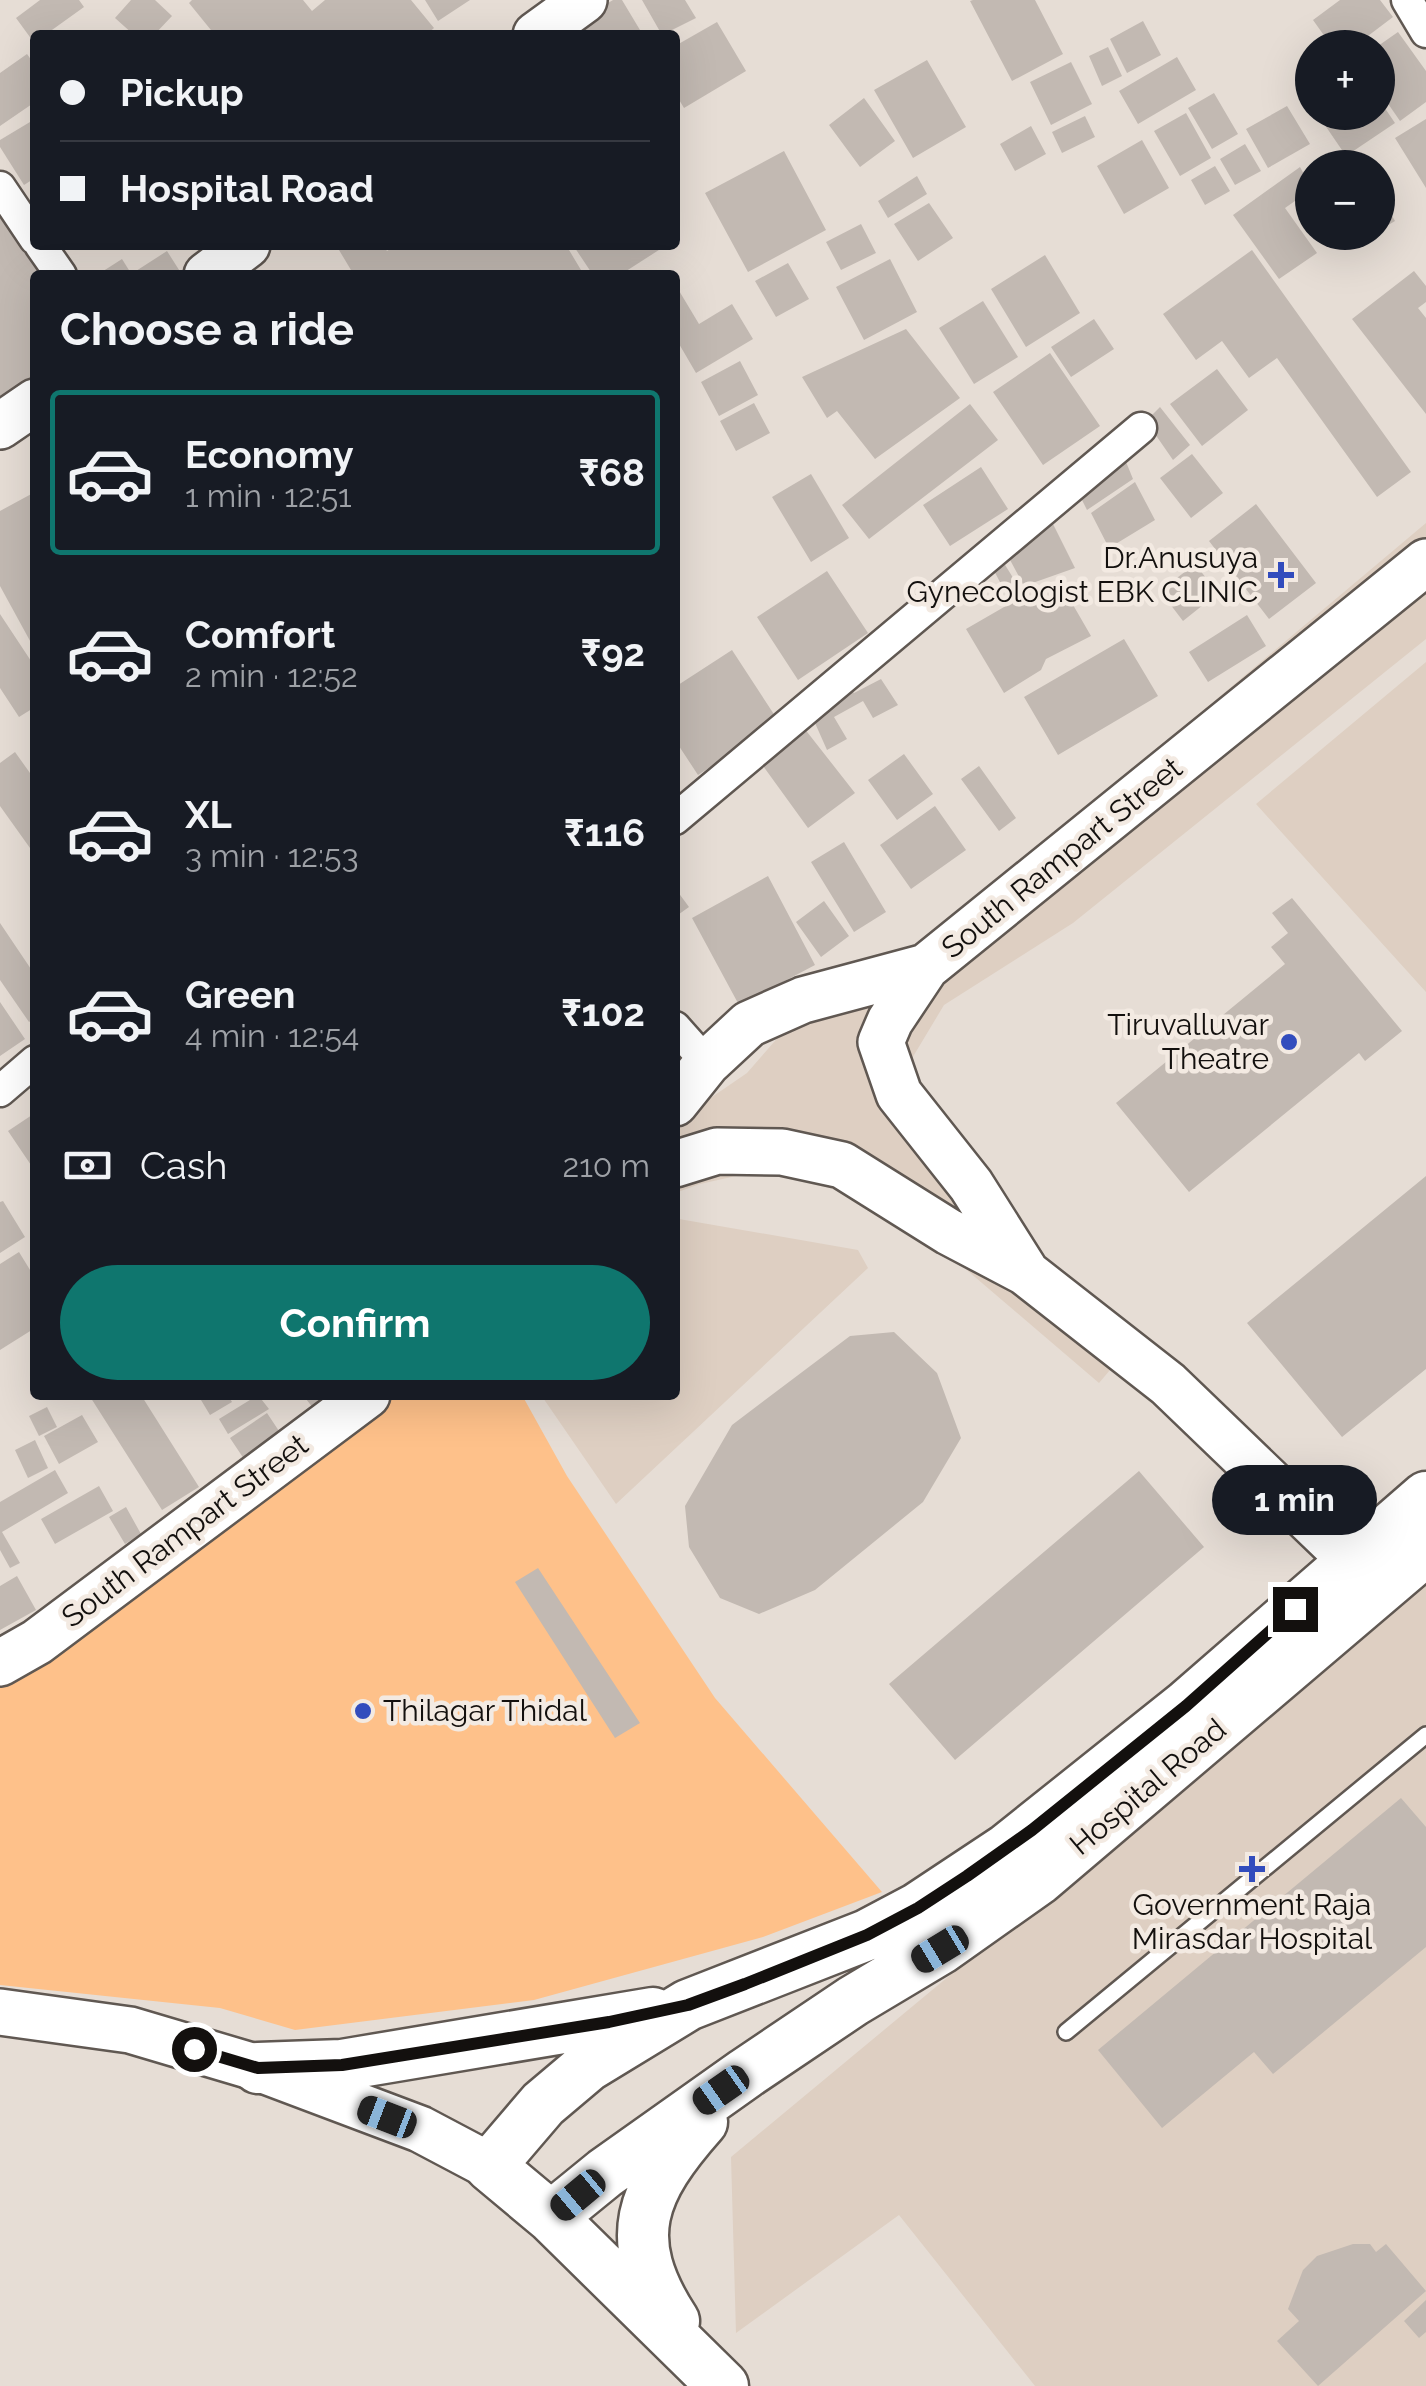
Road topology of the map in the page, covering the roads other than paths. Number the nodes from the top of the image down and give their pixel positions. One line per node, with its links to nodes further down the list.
1 (584, 0): 3 (street)
2 (1408, 0): 4 (street)
3 (543, 30)
4 (1426, 32)
5 (0, 187): 6 (street)
6 (30, 231)
7 (240, 250): 8 (street)
8 (214, 270)
9 (30, 405): 10 (street)
10 (0, 426)
11 (1141, 428): 13 (street)
12 (1426, 562): 14 (street, South Rampart Street)
13 (680, 815)
14 (926, 967): 16 (street, South Rampart Street); 21 (street)
15 (680, 1033): 16 (street)
16 (707, 1063): 19 (street, South Rampart Street)
17 (30, 1066): 18 (street)
18 (0, 1091)
19 (680, 1097)
20 (680, 1162): 21 (street)
21 (1025, 1272): 25 (street)
22 (359, 1400): 26 (street, South Rampart Street)
23 (1426, 1497): 25 (main road, Hospital Road)
24 (1426, 1550): 25 (main road, Hospital Road)
25 (1365, 1574): 28 (main road, Hospital Road); 32 (main road, Hospital Road)
26 (0, 1663)
27 (1426, 1735): 30 (lane)
28 (688, 2005): 31 (main road); 33 (main road)
29 (0, 2012): 31 (street)
30 (1066, 2032)
31 (258, 2068): 33 (street)
32 (746, 2073): 34 (main road); 35 (main road)
33 (490, 2166): 34 (main road)
34 (552, 2217): 35 (main road)
35 (712, 2375)

